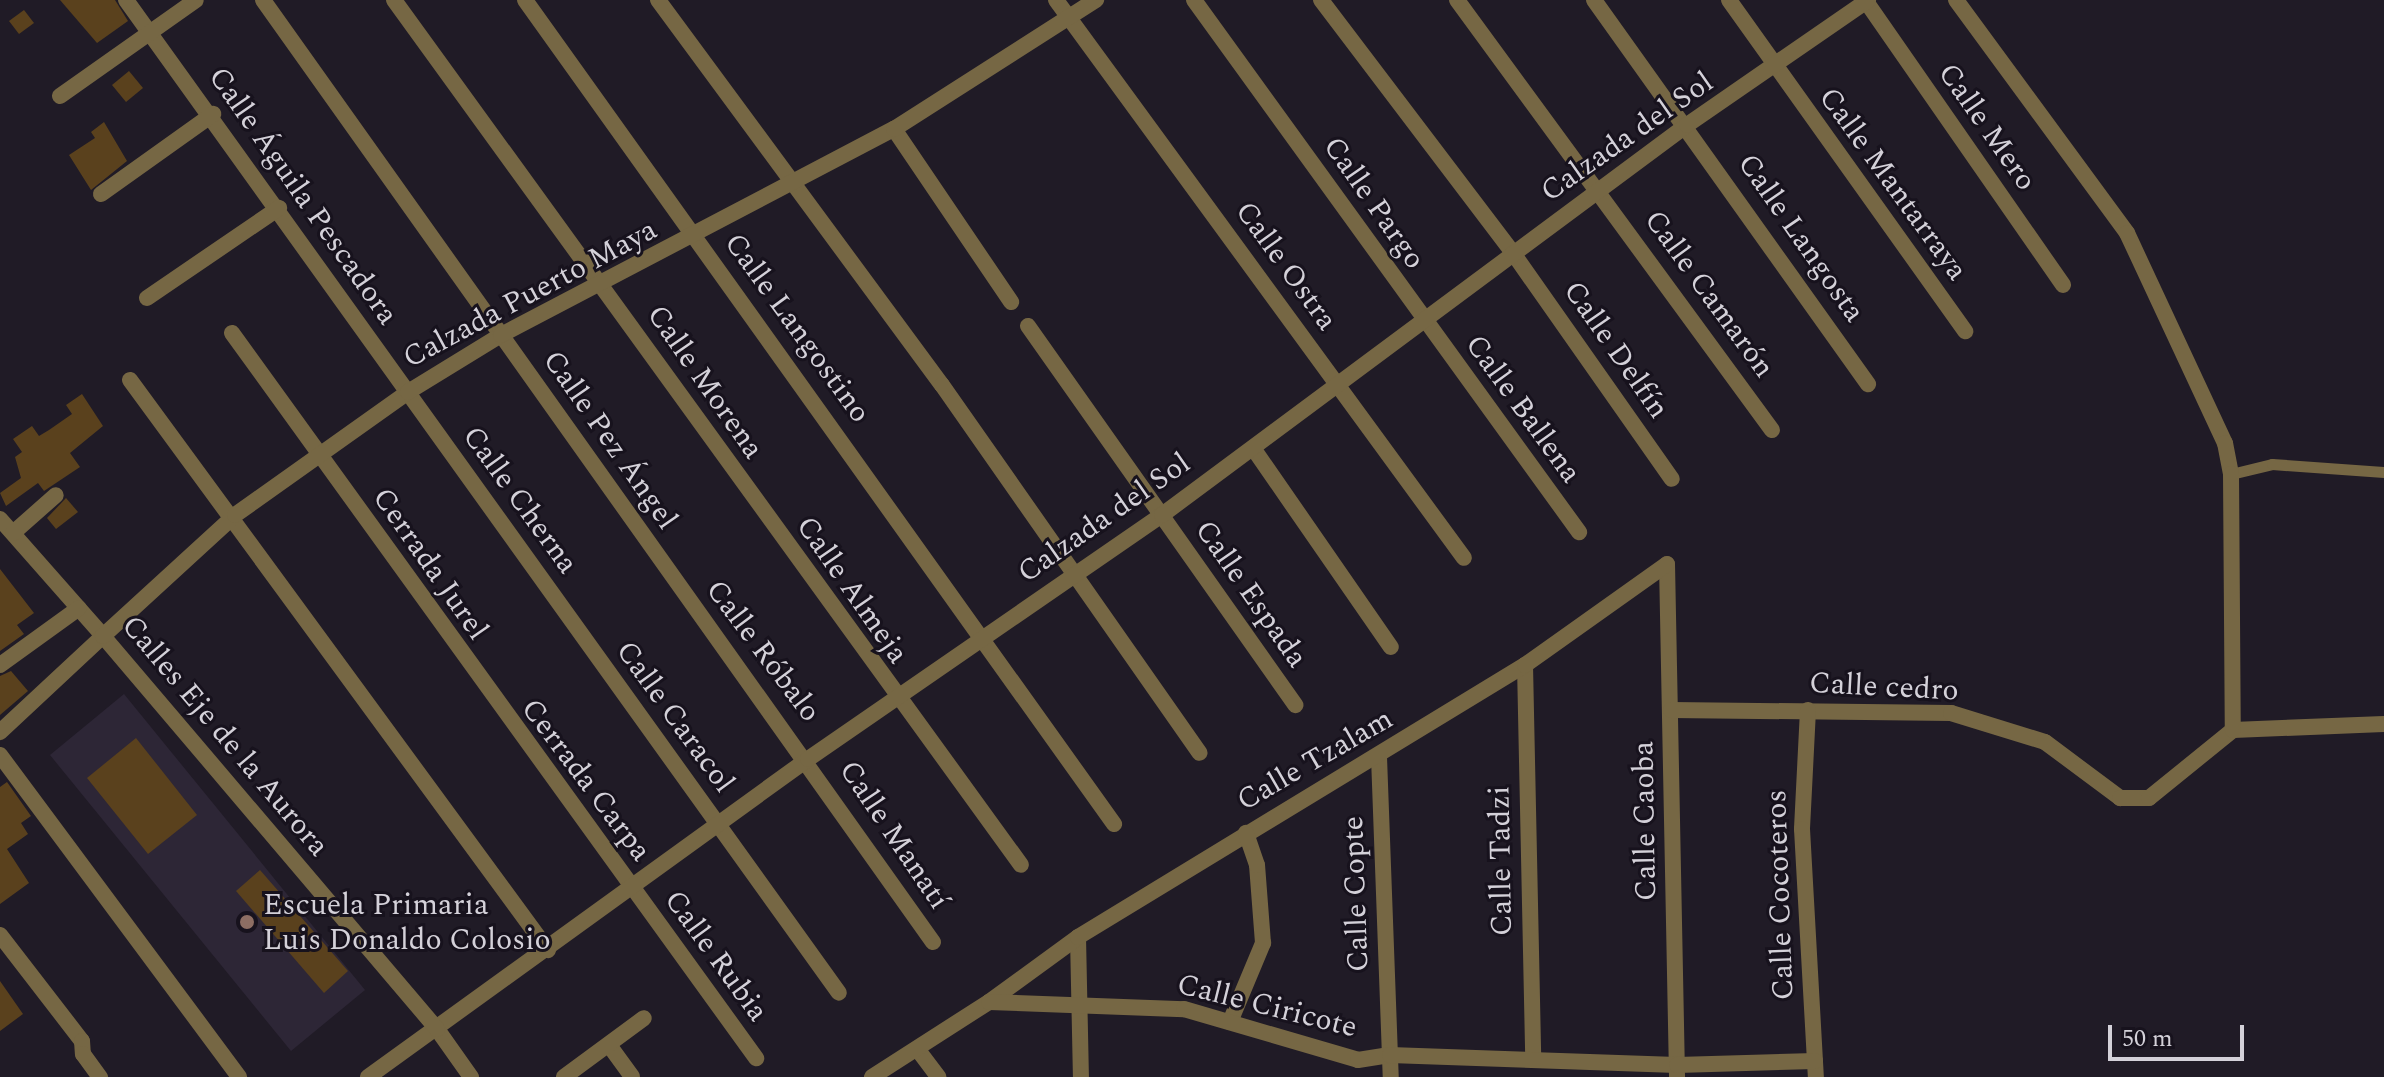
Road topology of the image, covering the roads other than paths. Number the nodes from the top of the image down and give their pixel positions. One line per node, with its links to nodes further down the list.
1 (126, 0): 17 (street, Calle Águila Pescadora)
2 (196, 0): 17 (street)
3 (263, 0): 37 (street, Calle Pez Ángel)
4 (394, 0): 30 (street, Calle Morena)
5 (525, 0): 27 (street, Calle Langostino)
6 (658, 0): 23 (street)
7 (1056, 0): 16 (street, Calle Ostra)
8 (1096, 0): 16 (street, Calzada Puerto Maya)
9 (1194, 0): 33 (street, Calle Pargo)
10 (1321, 0): 28 (street, Calle Delfín)
11 (1457, 0): 24 (street, Calle Camarón)
12 (1594, 0): 21 (street, Calle Langosta)
13 (1729, 0): 18 (street, Calle Mantarraya)
14 (1867, 0): 18 (street, Calzada del Sol); 29 (street, Calle Mero)
15 (1956, 0): 46 (street)
16 (1069, 18): 22 (street, Calzada Puerto Maya); 39 (street, Calle Ostra)
17 (151, 34): 19 (street); 20 (street, Calle Águila Pescadora)
18 (1776, 69): 21 (street, Calzada del Sol); 35 (street, Calle Mantarraya)
19 (60, 96)
20 (213, 114): 25 (street); 26 (street, Calle Águila Pescadora)
21 (1687, 125): 24 (street, Calzada del Sol); 40 (street, Calle Langosta)
22 (894, 129): 23 (street, Calzada Puerto Maya); 32 (street)
23 (794, 181): 27 (street, Calzada Puerto Maya); 56 (street)
24 (1600, 190): 28 (street, Calzada del Sol); 42 (street, Calle Camarón)
25 (101, 194)
26 (279, 208): 31 (street); 41 (street, Calle Águila Pescadora)
27 (697, 237): 30 (street, Calzada Puerto Maya); 60 (street, Calle Langostino)
28 (1513, 253): 33 (street, Calzada del Sol); 47 (street, Calle Delfín)
29 (2063, 285)
30 (602, 286): 37 (street, Calzada Puerto Maya); 49 (street, Calle Morena)
31 (147, 298)
32 (1011, 302)
33 (1422, 320): 39 (street, Calzada del Sol); 53 (street, Calle Ballena)
34 (1028, 326): 50 (street, Calle Espada)
35 (1965, 331)
36 (232, 333): 44 (street, Cerrada Jurel)
37 (501, 335): 41 (street, Calzada Puerto Maya); 57 (street, Calle Pez Ángel)
38 (130, 380): 51 (street)
39 (1338, 384): 43 (street, Calzada del Sol); 54 (street, Calle Ostra)
40 (1868, 384)
41 (408, 392): 44 (street, Calzada Puerto Maya); 61 (street, Calle Cherna)
42 (1772, 430)
43 (1253, 448): 50 (street, Calzada del Sol); 62 (street)
44 (318, 455): 51 (street, Calzada Puerto Maya); 67 (street, Cerrada Jurel)
45 (2384, 472): 46 (lane)
46 (2231, 474): 71 (street)
47 (1672, 479)
48 (56, 495): 52 (street)
49 (761, 511): 65 (street, Calle Almeja)
50 (1162, 515): 56 (street, Calzada del Sol); 66 (street, Calle Espada)
51 (228, 521): 59 (street, Calzada Puerto Maya); 85 (street)
52 (5, 527): 58 (street, Calles Eje de la Aurora)
53 (1579, 532)
54 (1464, 558)
55 (1667, 564): 64 (street, Calle Tzalam); 68 (street, Calle Caoba)
56 (1075, 574): 60 (street, Calzada del Sol); 73 (street)
57 (673, 577): 76 (street, Calle Róbalo)
58 (79, 608): 59 (street, Calles Eje de la Aurora); 63 (street)
59 (103, 636): 72 (street, Calzada Puerto Maya); 91 (street, Calles Eje de la Aurora)
60 (982, 636): 65 (street, Calzada del Sol); 77 (street, Calle Langostino)
61 (587, 642): 78 (street, Calle Caracol)
62 (1391, 647)
63 (0, 665)
64 (1525, 665): 75 (street, Calle Tzalam); 95 (street, Calle Tadzi)
65 (897, 701): 76 (street, Calzada del Sol); 80 (street, Calle Almeja)
66 (1295, 705)
67 (496, 706): 81 (street, Cerrada Carpa)
68 (1671, 710): 69 (street, Calle cedro); 98 (street, Calle Caoba)
69 (1808, 710): 71 (street, Calle cedro); 97 (street, Calle Cocoteros)
70 (2384, 724): 71 (street)
71 (2233, 730)
72 (0, 732)
73 (1200, 753)
74 (0, 755): 100 (street)
75 (1379, 757): 79 (street, Calle Tzalam); 94 (street, Calle Copte)
76 (808, 759): 78 (street, Calzada del Sol); 84 (street, Calle Manatí)
77 (1114, 824)
78 (719, 825): 81 (street, Calzada del Sol); 86 (street, Calle Caracol)
79 (1246, 833): 83 (street, Calle Tzalam); 90 (street)
80 (1021, 865)
81 (631, 887): 85 (street, Calzada del Sol); 96 (street, Calle Rubia)
82 (0, 935): 99 (street)
83 (1078, 937): 87 (street, Calle Tzalam); 88 (street)
84 (933, 942)
85 (548, 950): 91 (street, Calzada del Sol)
86 (839, 993)
87 (989, 1002): 88 (street, Calle Ciricote); 93 (street)
88 (1078, 1007): 90 (street, Calle Ciricote); 107 (street)
89 (644, 1018): 92 (street)
90 (1230, 1022): 94 (street, Calle Ciricote)
91 (437, 1029): 101 (street, Calzada del Sol); 102 (street, Calles Eje de la Aurora)
92 (609, 1045): 103 (street); 104 (street)
93 (918, 1050): 105 (street); 106 (street)
94 (1390, 1055): 95 (street, Calle Ciricote); 108 (street, Calle Copte)
95 (1533, 1056): 98 (street, Calle Ciricote)
96 (756, 1058)
97 (1816, 1069): 98 (street, Calle Ciricote)
98 (1677, 1071)
99 (100, 1077)
100 (239, 1077)
101 (368, 1077)
102 (471, 1077)
103 (564, 1077)
104 (632, 1077)
105 (872, 1077)
106 (938, 1077)
107 (1081, 1077)
108 (1391, 1077)

